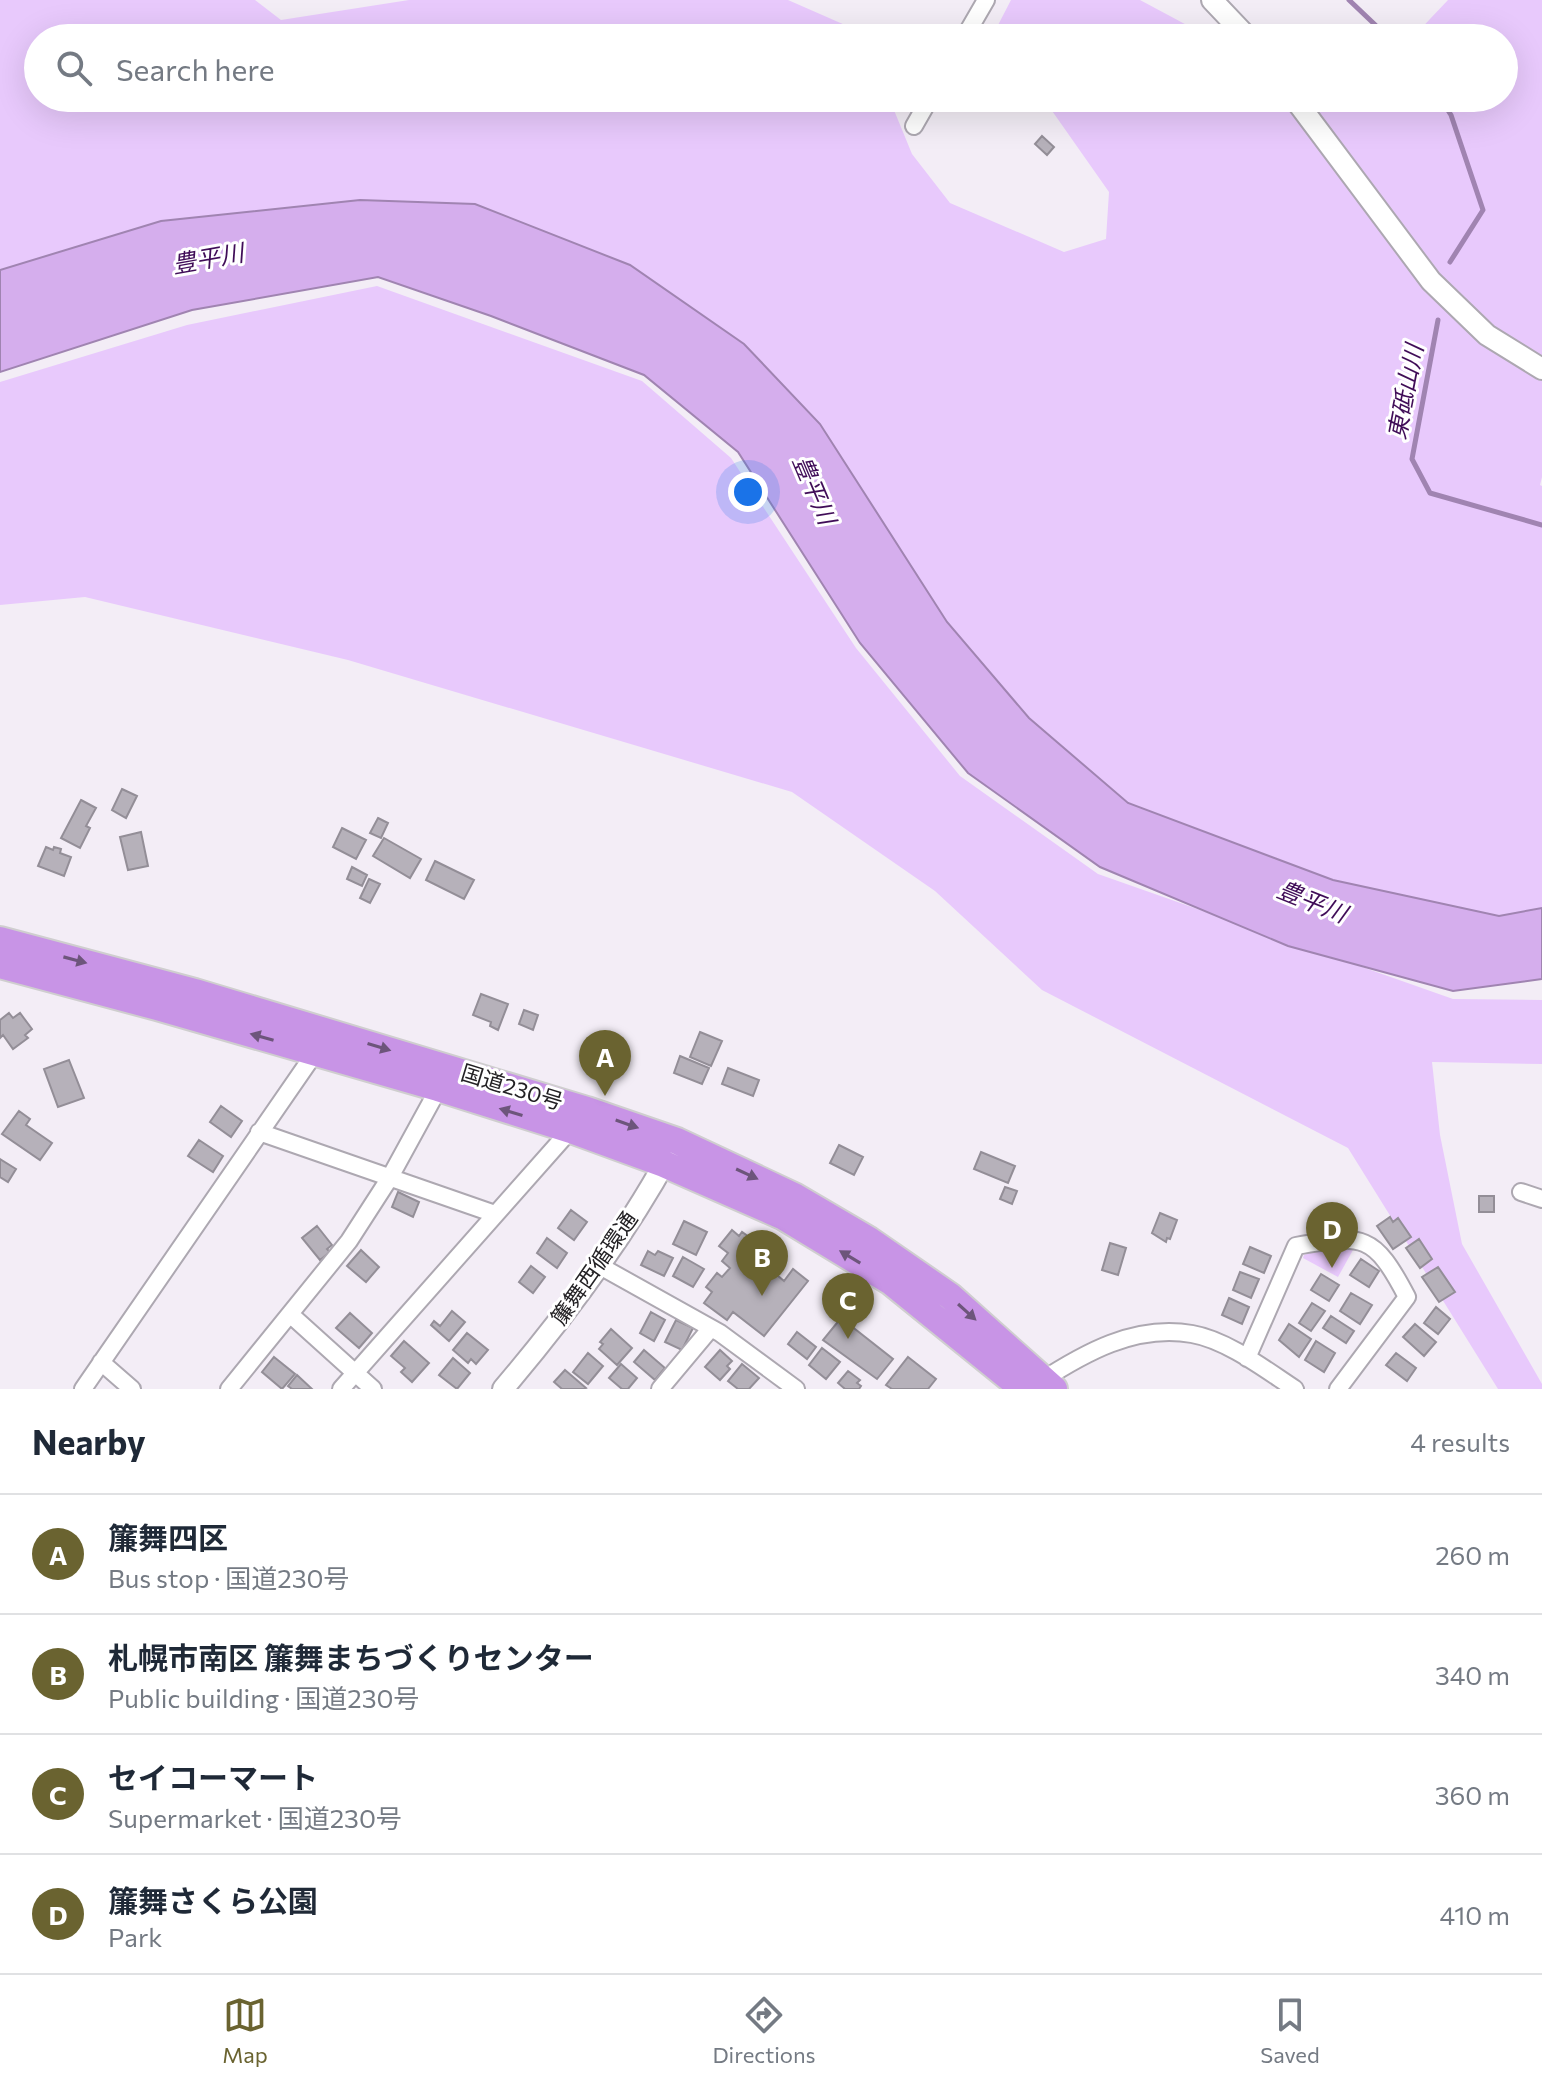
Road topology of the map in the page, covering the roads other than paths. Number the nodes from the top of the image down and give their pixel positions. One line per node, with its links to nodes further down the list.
1 (986, 0): 3 (street)
2 (1212, 0): 4 (street)
3 (972, 24)
4 (1235, 24)
5 (922, 112): 7 (street)
6 (1304, 112): 8 (street)
7 (914, 126)
8 (1542, 369)
9 (0, 940): 11 (highway, 国道230号, one-way to 11)
10 (0, 965): 11 (highway, 国道230号, one-way to 10)
11 (323, 1043): 12 (highway, 国道230号); 14 (street)
12 (444, 1078): 13 (highway, 国道230号); 17 (street)
13 (579, 1120): 15 (highway, 国道230号, one-way to 15); 16 (highway, 国道230号); 20 (street)
14 (259, 1132): 17 (street); 25 (street)
15 (677, 1141): 16 (street, 簾舞西循環通); 27 (highway, 国道230号, one-way to 27)
16 (664, 1164): 21 (street, 簾舞西循環通); 27 (highway, 国道230号, one-way to 16)
17 (389, 1179): 20 (street); 22 (street)
18 (1521, 1192): 19 (street)
19 (1542, 1199)
20 (495, 1214): 26 (street)
21 (600, 1266): 23 (street); 33 (street, 簾舞西循環通)
22 (291, 1315): 26 (street); 30 (street)
23 (711, 1328): 34 (street); 35 (street)
24 (1247, 1358): 27 (street); 36 (street); 37 (street)
25 (101, 1362): 28 (street); 29 (street)
26 (354, 1373): 31 (street); 32 (street)
27 (1038, 1387)
28 (83, 1389)
29 (132, 1389)
30 (229, 1389)
31 (341, 1389)
32 (373, 1389)
33 (503, 1389)
34 (660, 1389)
35 (796, 1389)
36 (1295, 1389)
37 (1338, 1389)

